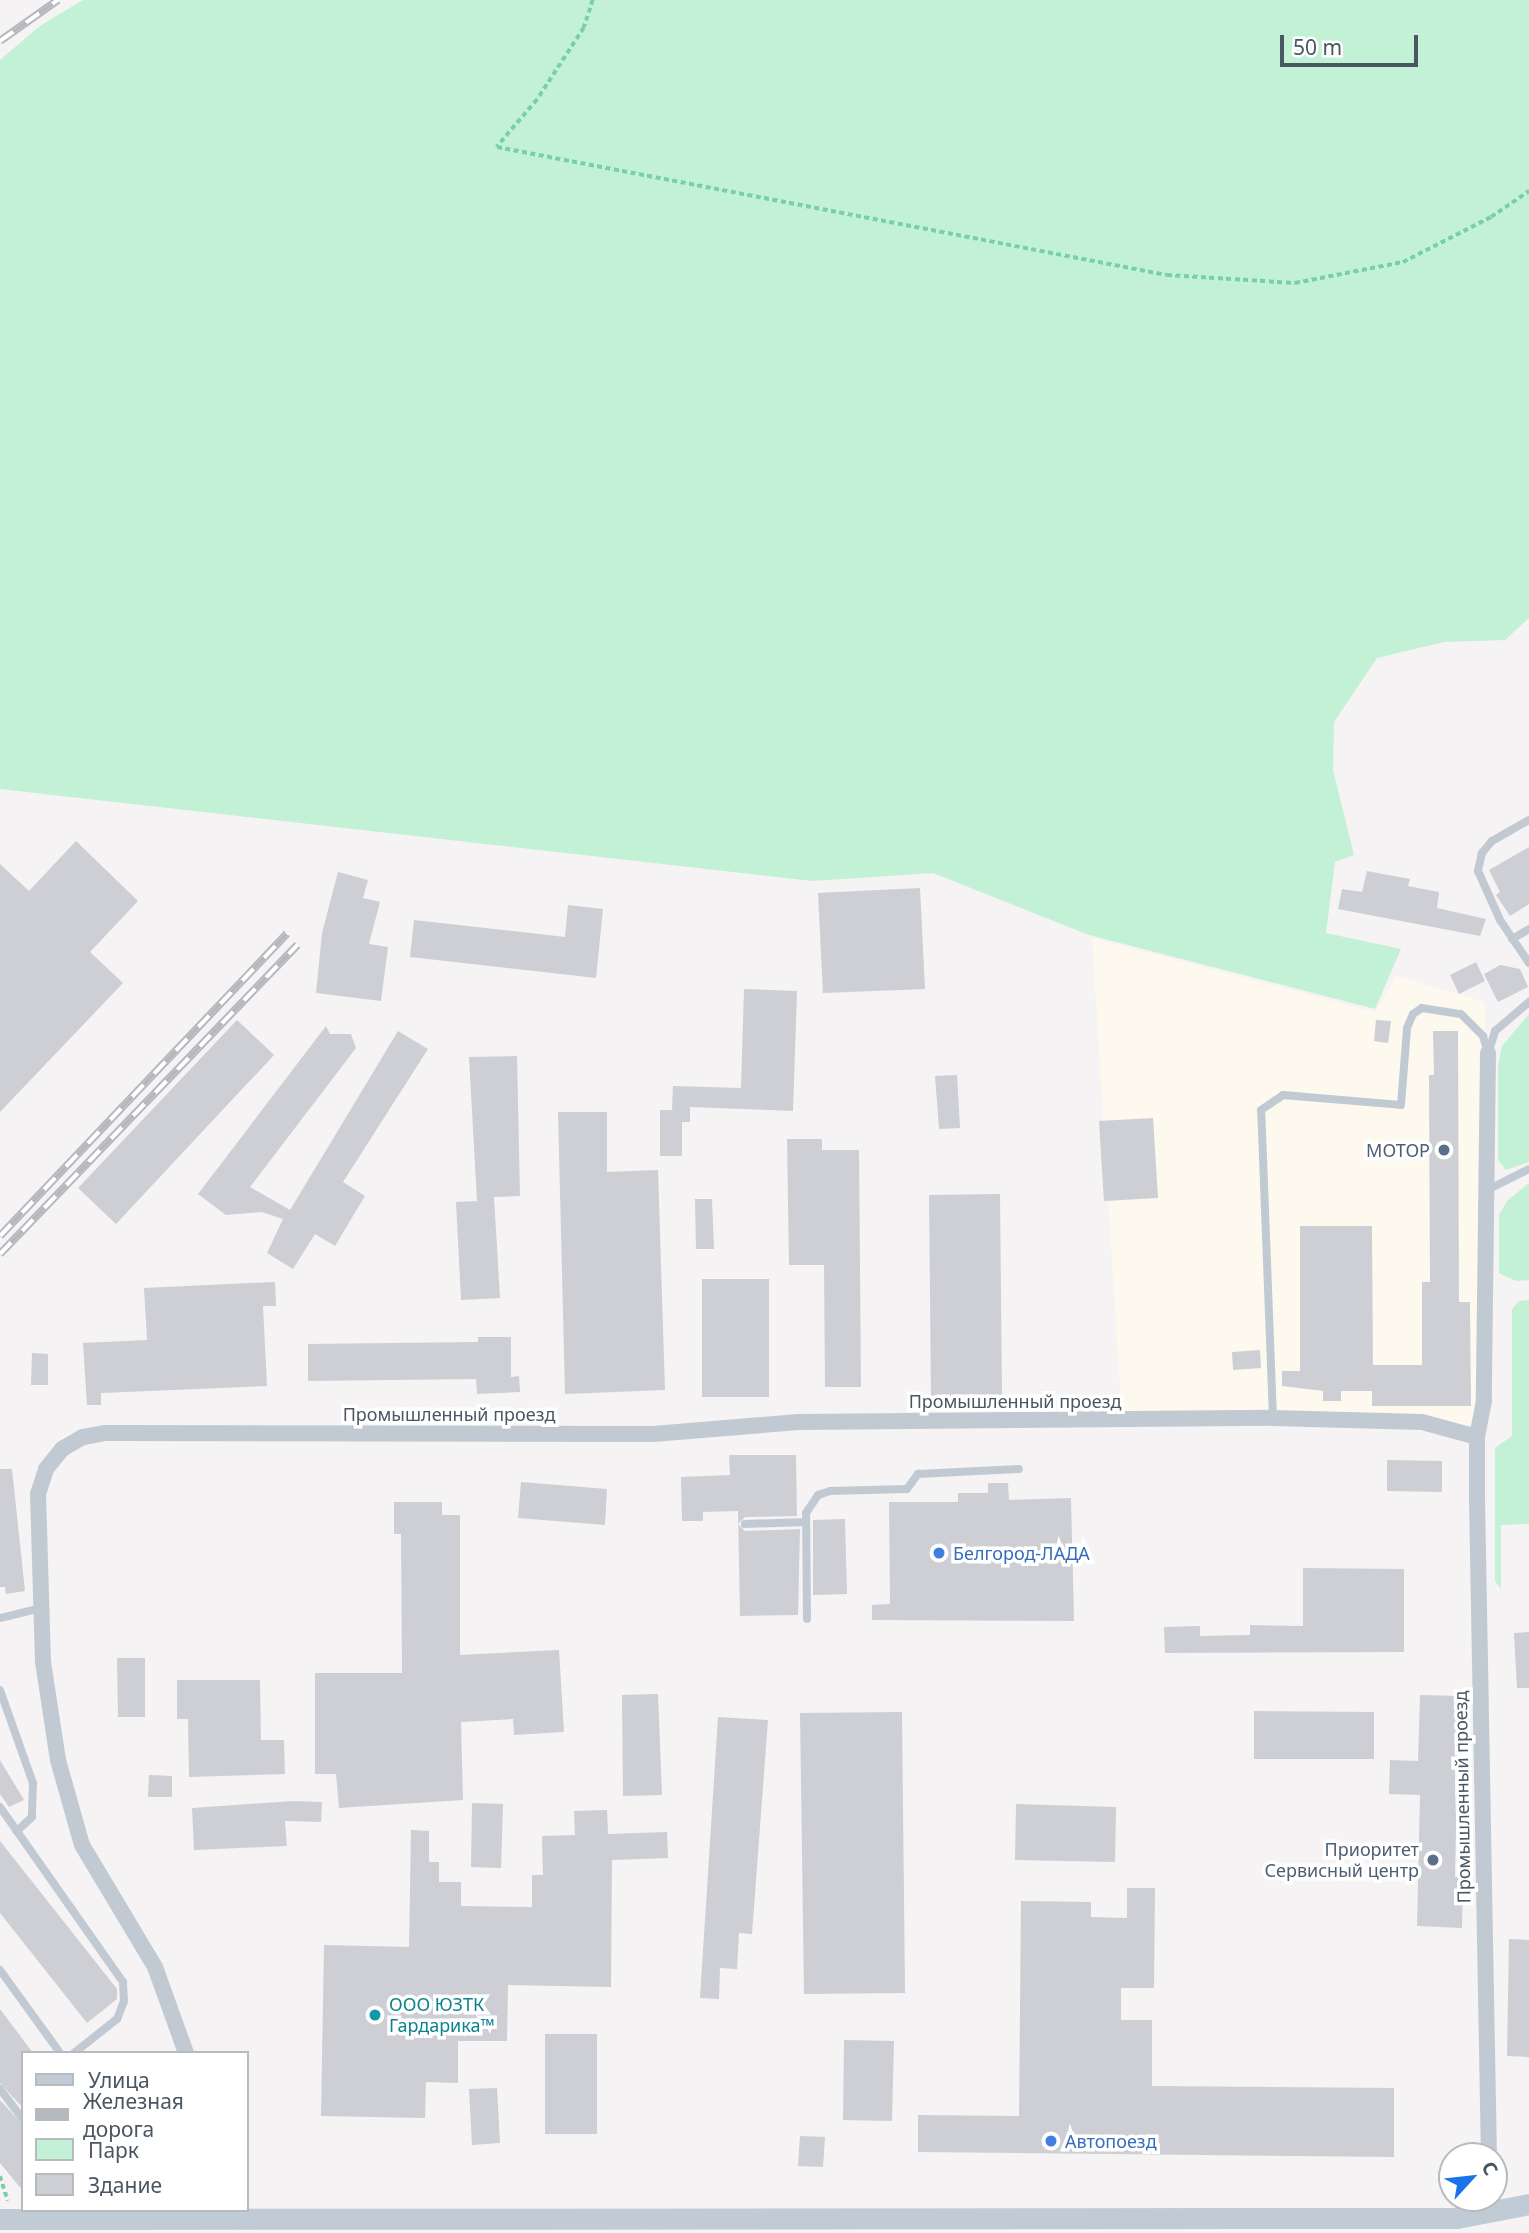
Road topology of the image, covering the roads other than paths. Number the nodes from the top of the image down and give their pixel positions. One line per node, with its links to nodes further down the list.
1 (1529, 820): 3 (lane)
2 (1529, 929): 3 (lane)
3 (1512, 939): 4 (lane)
4 (1529, 963)
5 (1529, 1002): 6 (lane)
6 (1488, 1054): 8 (street, Промышленный проезд); 9 (lane)
7 (1529, 1169): 8 (lane)
8 (1484, 1191): 10 (street, Промышленный проезд)
9 (1273, 1418): 10 (street, Промышленный проезд); 14 (street, Промышленный проезд)
10 (1477, 1437): 26 (street, Промышленный проезд)
11 (1019, 1469): 12 (lane)
12 (806, 1522): 13 (lane); 16 (lane)
13 (745, 1524)
14 (42, 1608): 15 (lane); 23 (street, Промышленный проезд)
15 (0, 1618)
16 (807, 1619)
17 (0, 1690): 19 (lane)
18 (0, 1807): 19 (lane)
19 (18, 1831): 22 (lane)
20 (0, 1970): 21 (lane)
21 (59, 2051)
22 (77, 2051)
23 (185, 2051)
24 (0, 2089): 25 (lane)
25 (21, 2116)
26 (1489, 2142)
27 (1529, 2204): 28 (street)
28 (1508, 2205)
29 (1466, 2212): 35 (street)
30 (69, 2215): 31 (street); 33 (street)
31 (147, 2215): 32 (street)
32 (202, 2215): 34 (street)
33 (4, 2219)
34 (302, 2226): 35 (street)
35 (958, 2226)

